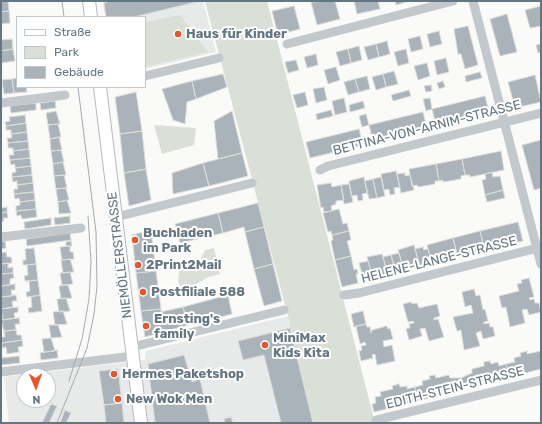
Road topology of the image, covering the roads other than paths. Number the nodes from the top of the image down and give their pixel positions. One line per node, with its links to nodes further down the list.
1 (89, 1): 4 (main road)
2 (453, 1): 5 (street)
3 (473, 1): 12 (street)
4 (91, 16)
5 (287, 44)
6 (219, 58): 7 (street)
7 (146, 76)
8 (100, 88): 15 (main road, NIEMÖLLERSTRASSE)
9 (65, 95): 10 (street)
10 (1, 104)
11 (541, 113): 12 (street, BETTINA-VON-ARNIM-STRASSE)
12 (504, 122): 13 (street, BETTINA-VON-ARNIM-STRASSE); 18 (street)
13 (320, 170)
14 (252, 183): 15 (street)
15 (116, 217): 22 (main road, NIEMÖLLERSTRASSE)
16 (81, 228): 17 (street)
17 (1, 237)
18 (539, 248): 19 (street); 20 (street, HELENE-LANGE-STRASSE)
19 (541, 264)
20 (344, 295)
21 (284, 310): 22 (street)
22 (132, 351): 23 (street); 26 (main road, NIEMÖLLERSTRASSE)
23 (1, 372)
24 (541, 380): 25 (street, EDITH-STEIN-STRASSE)
25 (376, 420)
26 (141, 423)

